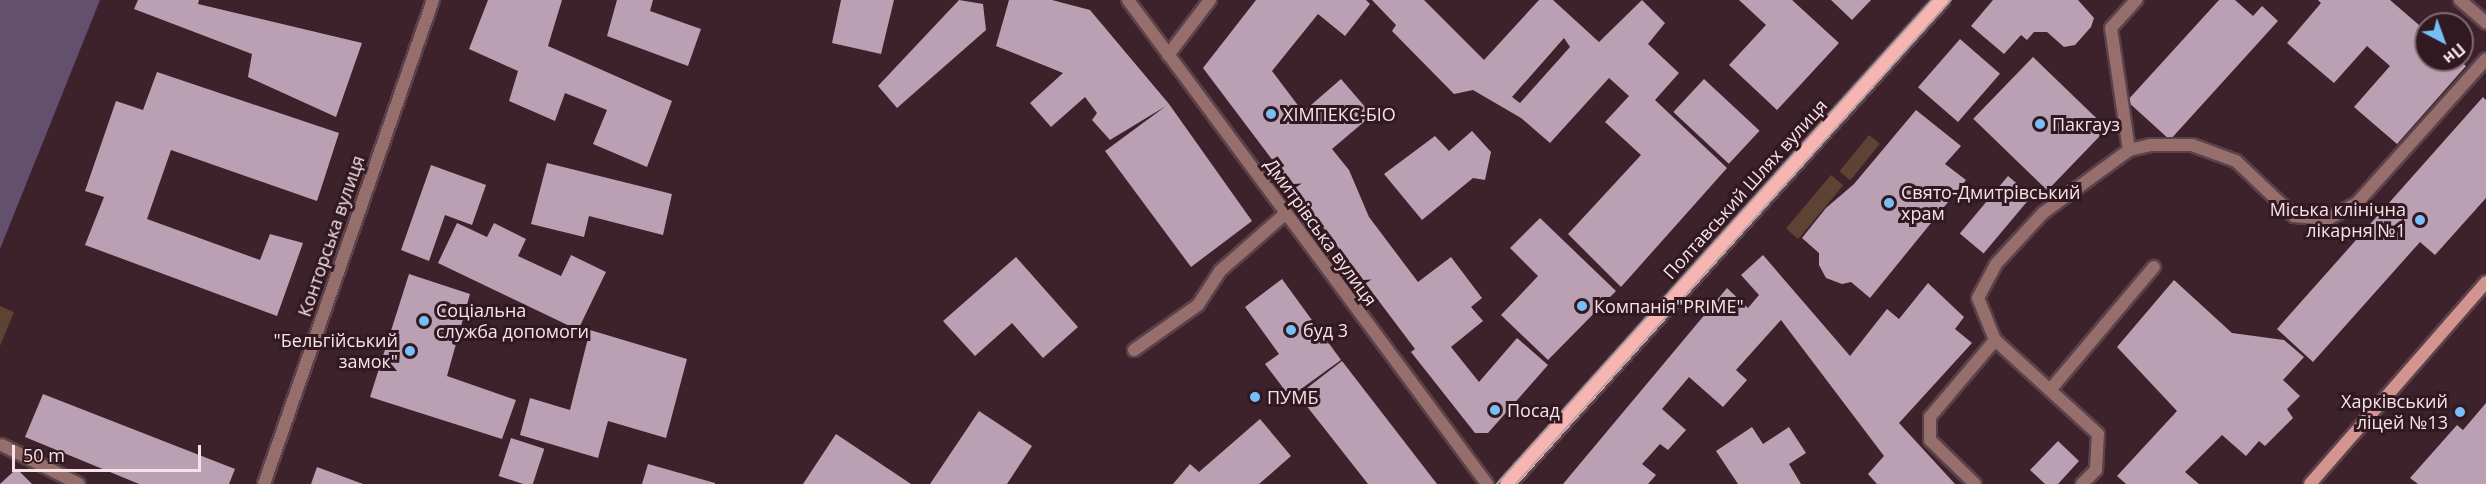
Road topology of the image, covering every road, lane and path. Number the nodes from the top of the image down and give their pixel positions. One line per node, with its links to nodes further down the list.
1 (433, 0): 20 (street, Конторська вулиця)
2 (1128, 0): 8 (street, Дмитрівська вулиця)
3 (1210, 0): 8 (street)
4 (1941, 0): 22 (main road, Полтавський Шлях вулиця)
5 (2136, 0): 10 (street)
6 (2460, 0): 7 (street)
7 (2486, 22)
8 (1168, 55): 11 (street, Дмитрівська вулиця)
9 (2486, 59): 10 (street)
10 (2129, 150): 14 (street)
11 (1285, 214): 15 (street); 21 (street, Дмитрівська вулиця)
12 (2154, 267): 16 (street)
13 (2486, 282): 24 (street)
14 (1995, 340): 16 (street); 23 (street)
15 (1134, 350)
16 (2050, 390): 18 (street)
17 (1, 449): 19 (street)
18 (2085, 483)
19 (79, 484)
20 (264, 484)
21 (1487, 484)
22 (1507, 484)
23 (1975, 484)
24 (2310, 484)

